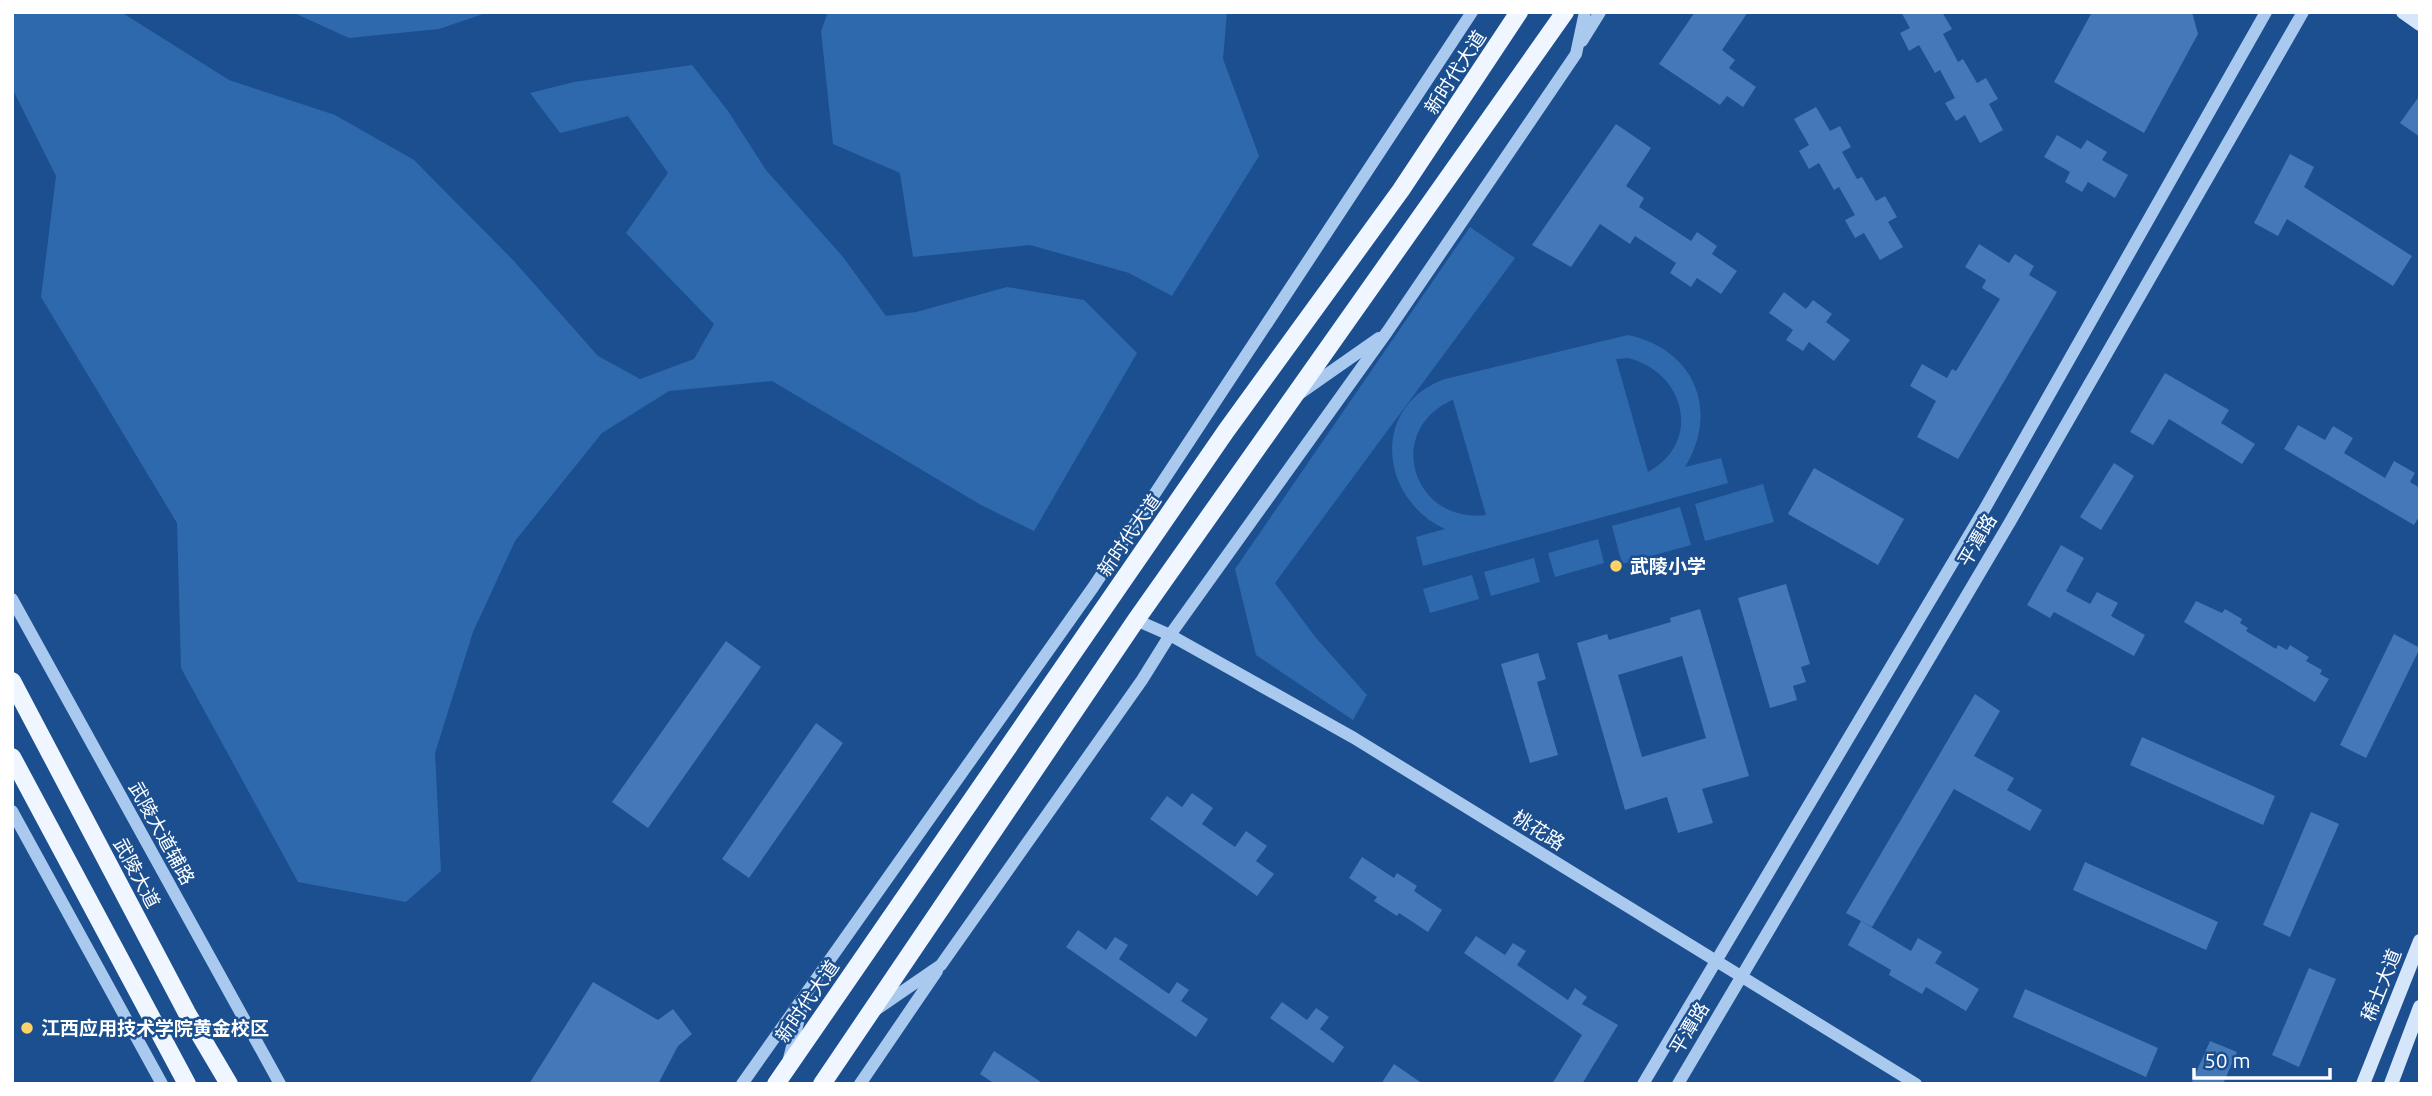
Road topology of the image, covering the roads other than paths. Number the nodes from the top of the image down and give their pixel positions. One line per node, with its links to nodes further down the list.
1 (1472, 12): 23 (street)
2 (1519, 12): 26 (main road, 新时代大道)
3 (1565, 12): 12 (main road)
4 (1585, 12): 10 (street)
5 (1600, 12): 10 (street)
6 (2266, 12): 20 (street, 平潭路)
7 (2303, 12): 22 (street, 平潭路)
8 (2403, 12): 9 (main road)
9 (2420, 24)
10 (1577, 50): 11 (street)
11 (1387, 332): 12 (street); 15 (street)
12 (1293, 398): 14 (main road)
13 (12, 599): 30 (street, 武陵大道辅路)
14 (1136, 620): 15 (street, 桃花路); 25 (main road)
15 (1170, 635): 20 (street, 桃花路); 21 (street)
16 (12, 681): 29 (main road, 武陵大道)
17 (12, 757): 28 (main road)
18 (12, 811): 27 (street)
19 (2420, 940): 38 (main road, 稀土大道)
20 (1716, 963): 22 (street, 桃花路); 35 (street, 平潭路)
21 (941, 965): 25 (street); 34 (street)
22 (1741, 979): 36 (street, 平潭路); 37 (street, 桃花路)
23 (804, 995): 26 (street); 31 (street)
24 (2420, 1007): 39 (main road)
25 (873, 1011): 33 (main road)
26 (788, 1065): 32 (main road, 新时代大道)
27 (162, 1084)
28 (187, 1084)
29 (229, 1084)
30 (280, 1084)
31 (741, 1084)
32 (776, 1084)
33 (822, 1084)
34 (860, 1084)
35 (1643, 1084)
36 (1678, 1084)
37 (1916, 1084)
38 (2362, 1084)
39 (2391, 1084)

